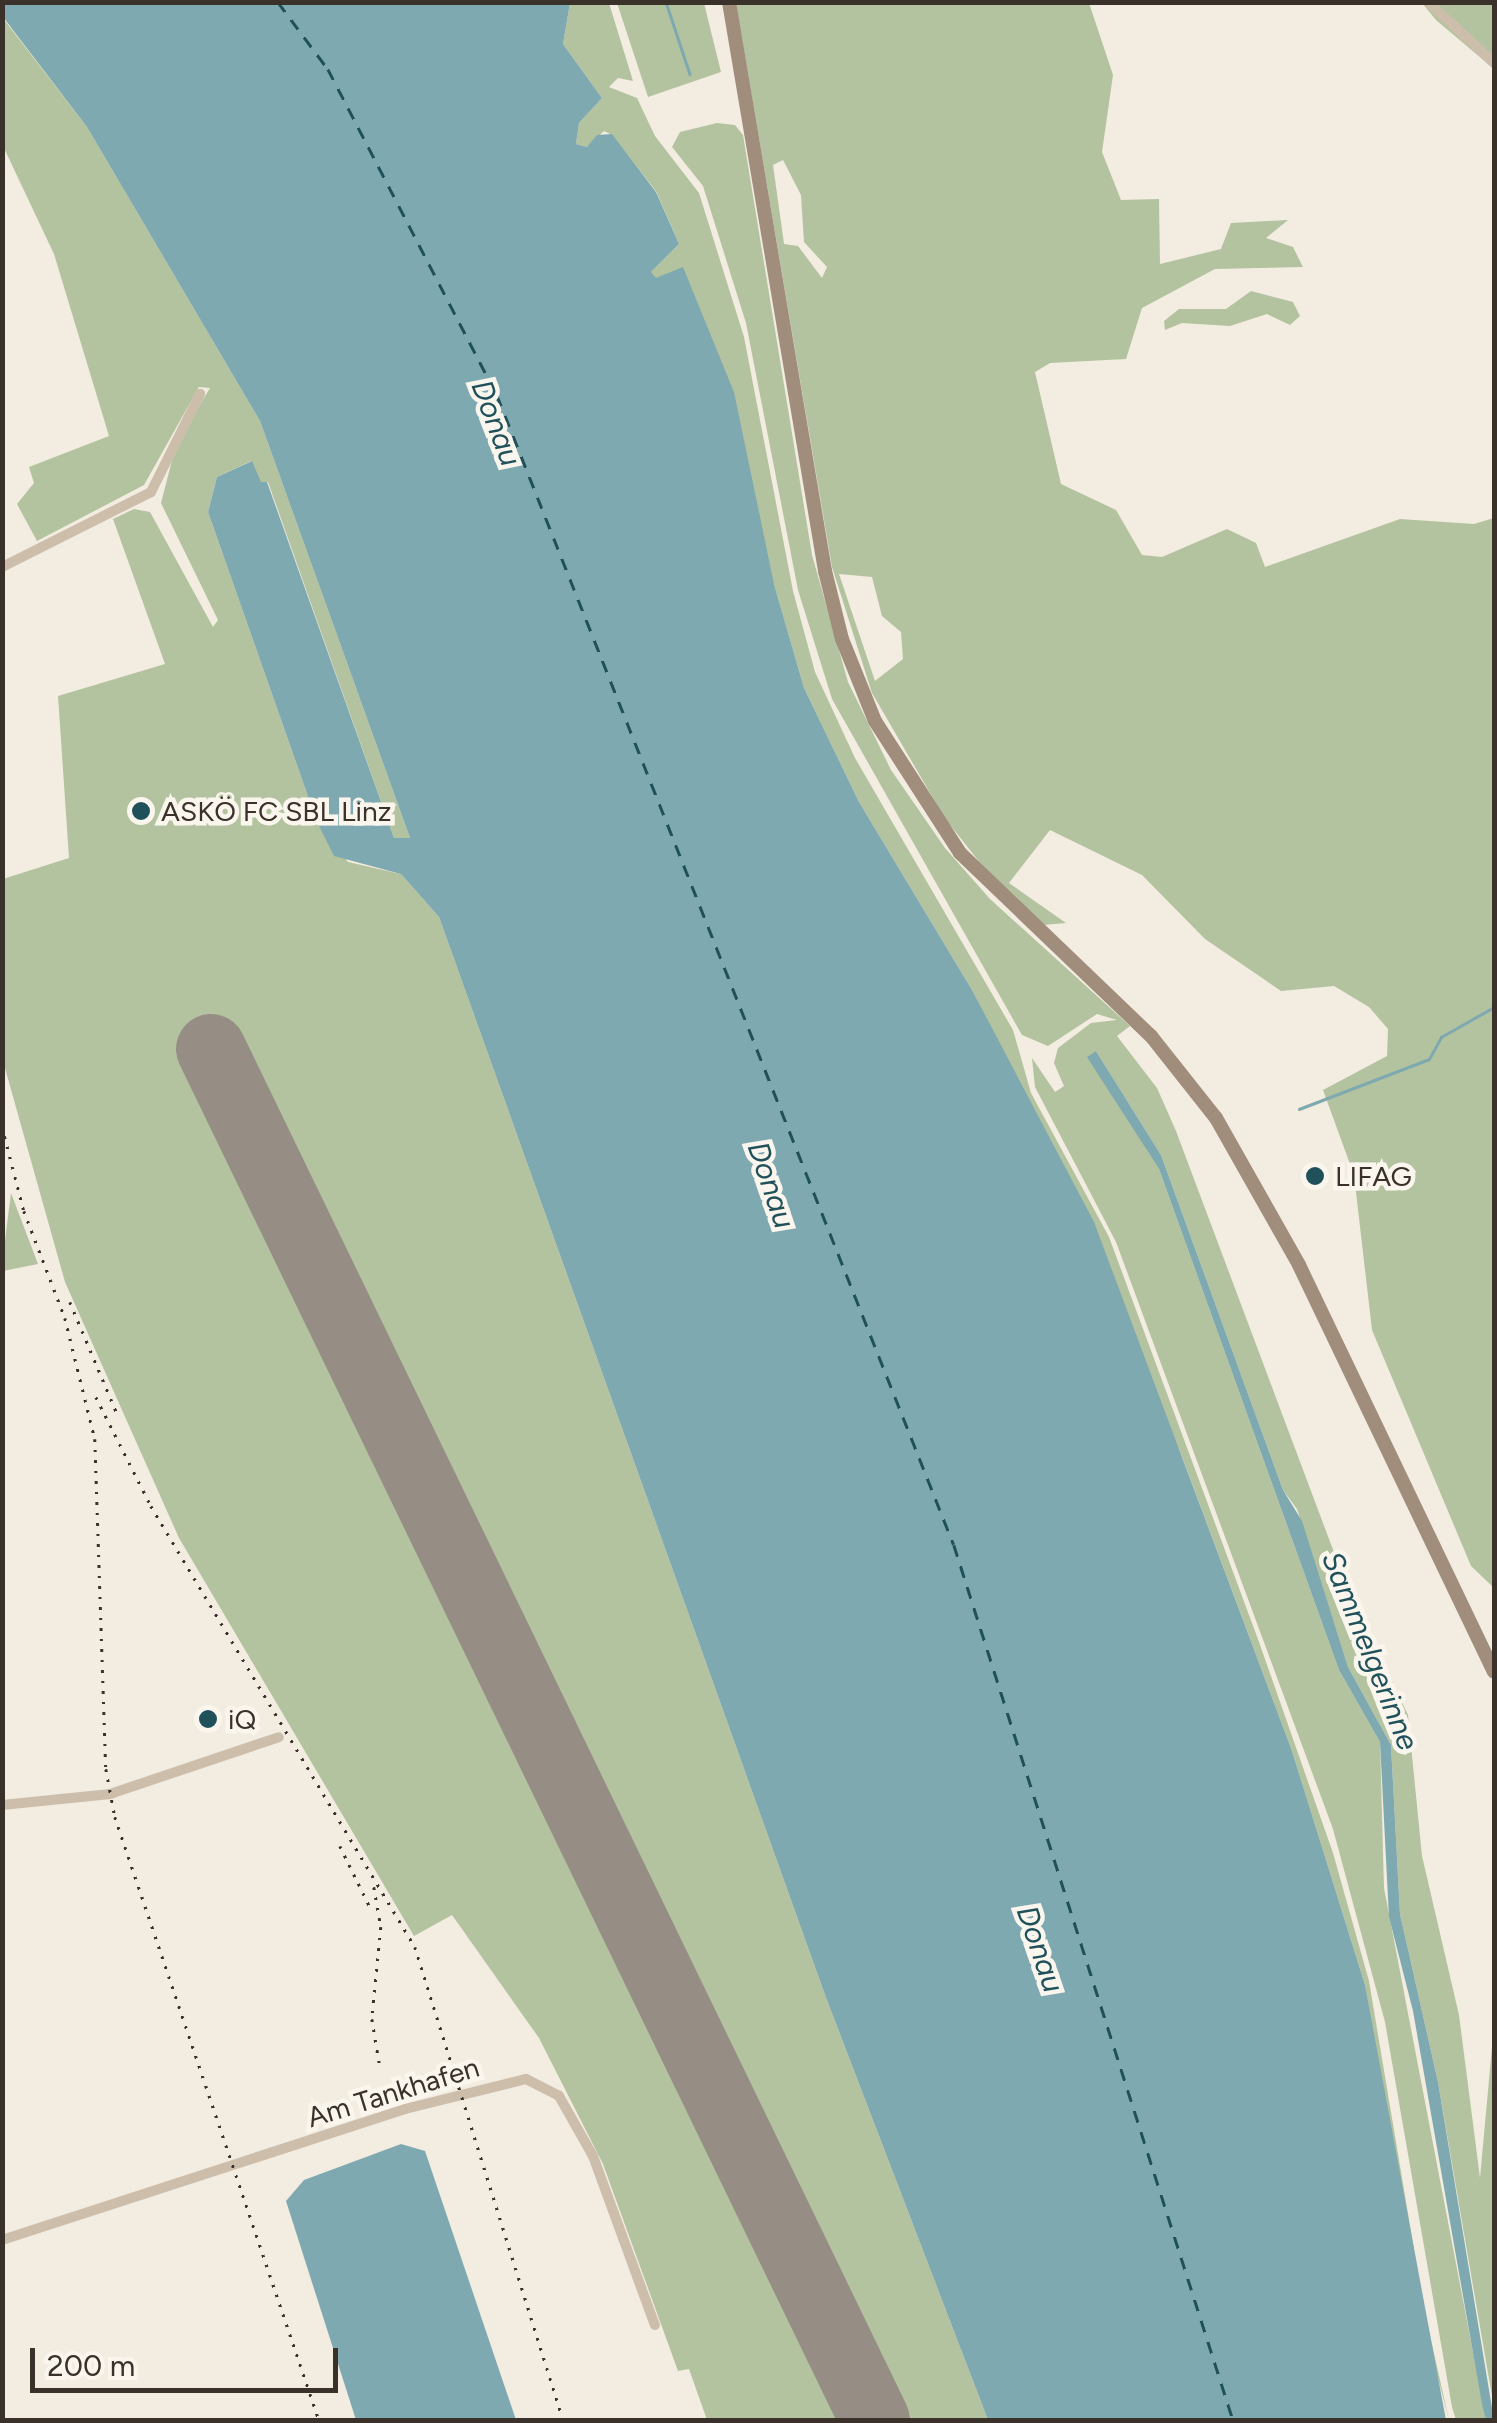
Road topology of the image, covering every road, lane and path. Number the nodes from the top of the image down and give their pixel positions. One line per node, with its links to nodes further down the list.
1 (729, 2): 6 (main road)
2 (1428, 2): 3 (street)
3 (1494, 63)
4 (200, 394): 5 (street)
5 (2, 567)
6 (1494, 1672)
7 (280, 1737): 8 (street)
8 (2, 1804)
9 (2, 2240): 10 (street, Am Tankhafen)
10 (654, 2325)

